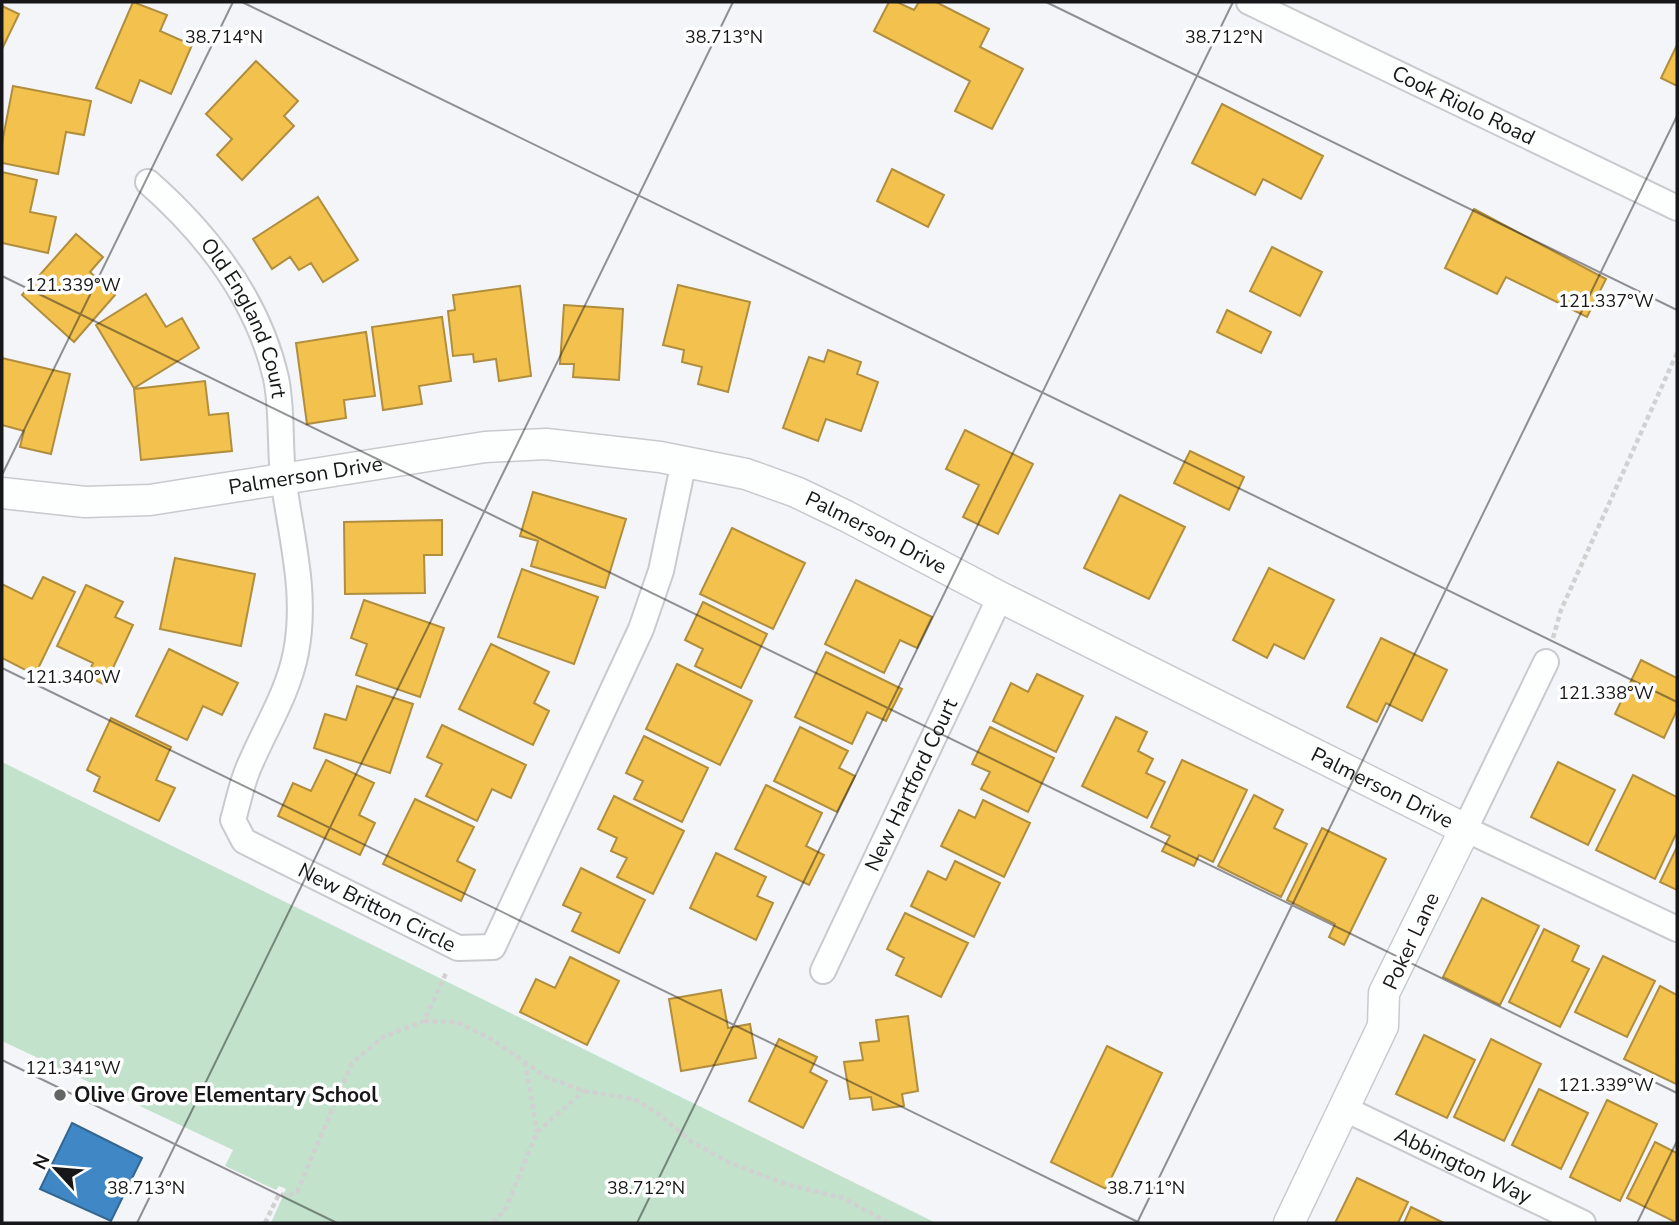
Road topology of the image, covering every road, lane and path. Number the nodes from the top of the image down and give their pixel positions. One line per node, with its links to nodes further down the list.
1 (1249, 2): 3 (street, Cook Riolo Road)
2 (148, 182): 6 (street, Old England Court)
3 (1677, 208)
4 (1677, 354): 9 (path)
5 (684, 461): 6 (street, Palmerson Drive); 8 (street, Palmerson Drive); 12 (street, New Britton Circle)
6 (284, 481): 7 (street, Palmerson Drive); 12 (street, New Britton Circle)
7 (2, 494)
8 (1000, 597): 10 (street, Palmerson Drive); 13 (street, New Hartford Court)
9 (1546, 662): 10 (street, Poker Lane)
10 (1465, 829): 11 (street, Palmerson Drive); 17 (street, Poker Lane)
11 (1677, 929)
12 (458, 948): 14 (path)
13 (823, 971)
14 (424, 1021): 15 (path); 19 (path)
15 (525, 1062): 16 (path); 18 (path)
16 (584, 1091): 18 (path); 21 (path)
17 (1345, 1109): 22 (street, Poker Lane); 23 (street, Abbington Way)
18 (537, 1132): 20 (path)
19 (265, 1223)
20 (493, 1223)
21 (889, 1223)
22 (1289, 1223)
23 (1583, 1223)

